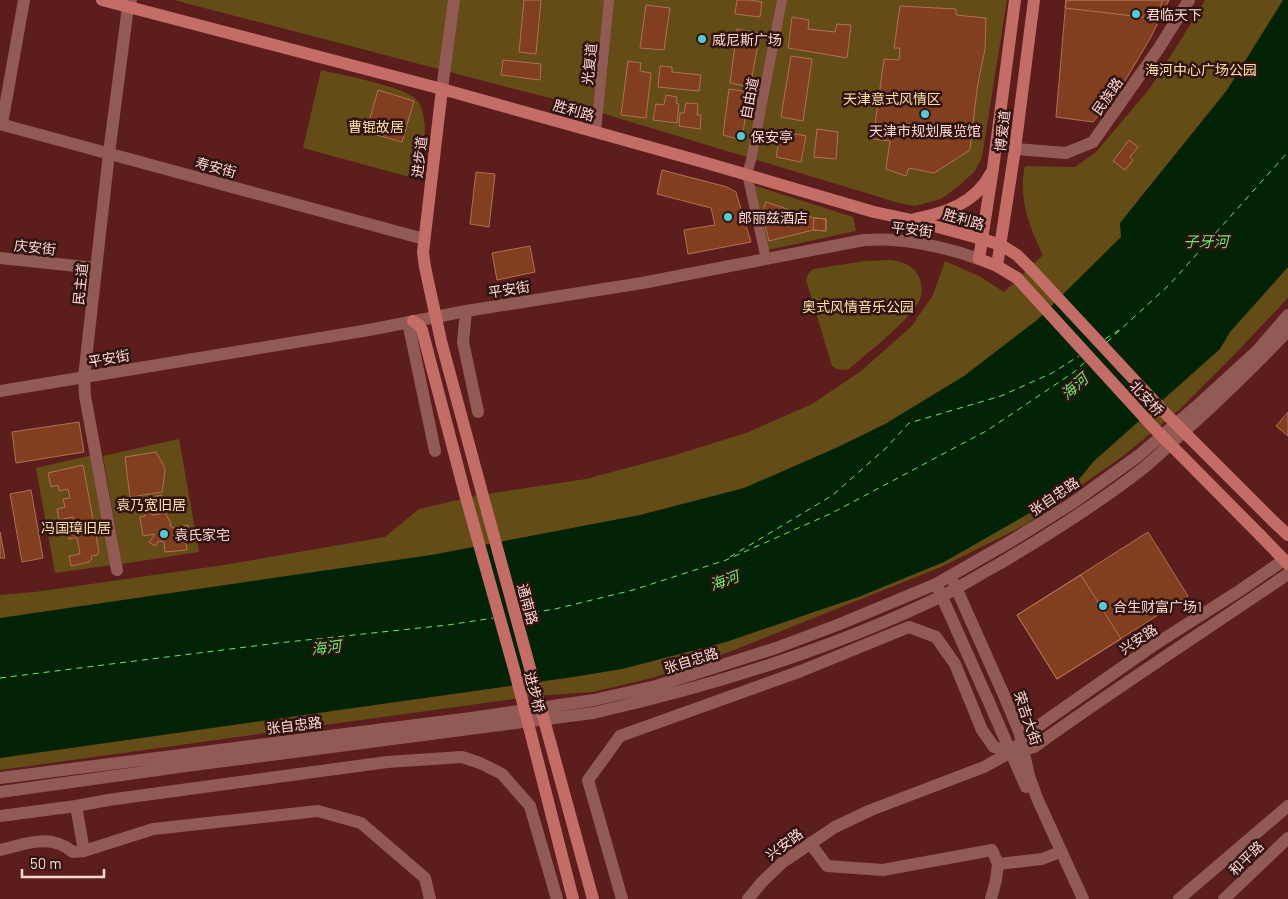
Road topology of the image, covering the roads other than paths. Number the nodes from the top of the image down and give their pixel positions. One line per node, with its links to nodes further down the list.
1 (24, 0): 11 (street)
2 (102, 0): 9 (main road, 胜利路)
3 (454, 0): 10 (street, 进步道)
4 (609, 0): 12 (street, 光复道)
5 (782, 0): 16 (street, 自由道)
6 (1015, 0): 15 (main road, 博爱道)
7 (1034, 0): 13 (main road, 博爱道)
8 (1189, 0): 13 (street, 民族路)
9 (129, 4): 10 (main road, 胜利路); 14 (street, 民主道)
10 (442, 88): 12 (main road, 胜利路); 19 (main road, 进步道)
11 (1, 124): 14 (street, 寿安街)
12 (596, 131): 16 (main road, 胜利路)
13 (1015, 149): 18 (main road, 博爱道)
14 (109, 153): 19 (street, 寿安街); 24 (street, 民主道)
15 (993, 168): 17 (main road); 20 (main road, 博爱道)
16 (747, 174): 17 (main road, 胜利路); 23 (street, 自由道)
17 (912, 220): 20 (main road, 胜利路)
18 (1004, 222): 20 (main road); 21 (main road)
19 (424, 239): 28 (main road, 进步道)
20 (984, 248): 21 (main road, 胜利路); 23 (street, 平安街); 36 (main road, 北安桥, bridge)
21 (1017, 255): 25 (main road, 胜利路)
22 (0, 258): 24 (street, 庆安街)
23 (766, 259): 26 (street, 平安街)
24 (96, 268): 31 (street, 民主道)
25 (1030, 268): 35 (main road, 北安桥, bridge)
26 (466, 312): 28 (street, 平安街); 33 (street)
27 (1288, 315): 39 (street, 张自忠路)
28 (435, 317): 29 (street, 平安街); 59 (main road, 通南路, bridge)
29 (411, 322): 31 (street, 平安街); 34 (street); 58 (main road, 进步桥, bridge)
30 (1288, 331): 41 (street, 张自忠路)
31 (84, 377): 32 (street, 平安街); 37 (street, 民主道)
32 (0, 391)
33 (478, 412)
34 (435, 451)
35 (1288, 535)
36 (1287, 560): 43 (street, 兴安路)
37 (118, 570)
38 (1288, 574): 43 (street, 兴安路)
39 (951, 576): 40 (street, 张自忠路); 41 (street, 荣吉大街)
40 (936, 584): 42 (street, 荣吉大街); 45 (street, 张自忠路)
41 (957, 588): 42 (street, 张自忠路); 43 (street, 荣吉大街)
42 (941, 596): 44 (street, 荣吉大街); 46 (street, 张自忠路)
43 (1023, 746): 44 (street, 兴安路); 64 (street, 荣吉大街)
44 (1011, 752): 51 (street, 兴安路); 54 (street, 荣吉大街); 60 (street)
45 (0, 778)
46 (0, 792)
47 (76, 806): 49 (street); 53 (street); 57 (street)
48 (1288, 806): 65 (street)
49 (0, 816)
50 (1288, 838): 66 (street, 和平路)
51 (810, 843): 55 (street); 61 (street, 兴安路)
52 (0, 850): 53 (street)
53 (84, 851): 56 (street)
54 (1056, 854): 55 (street); 63 (street, 荣吉大街)
55 (998, 864): 62 (street)
56 (430, 899)
57 (556, 899)
58 (573, 899)
59 (593, 899)
60 (622, 899)
61 (748, 899)
62 (991, 899)
63 (1076, 899)
64 (1083, 899)
65 (1179, 899)
66 (1224, 899)

